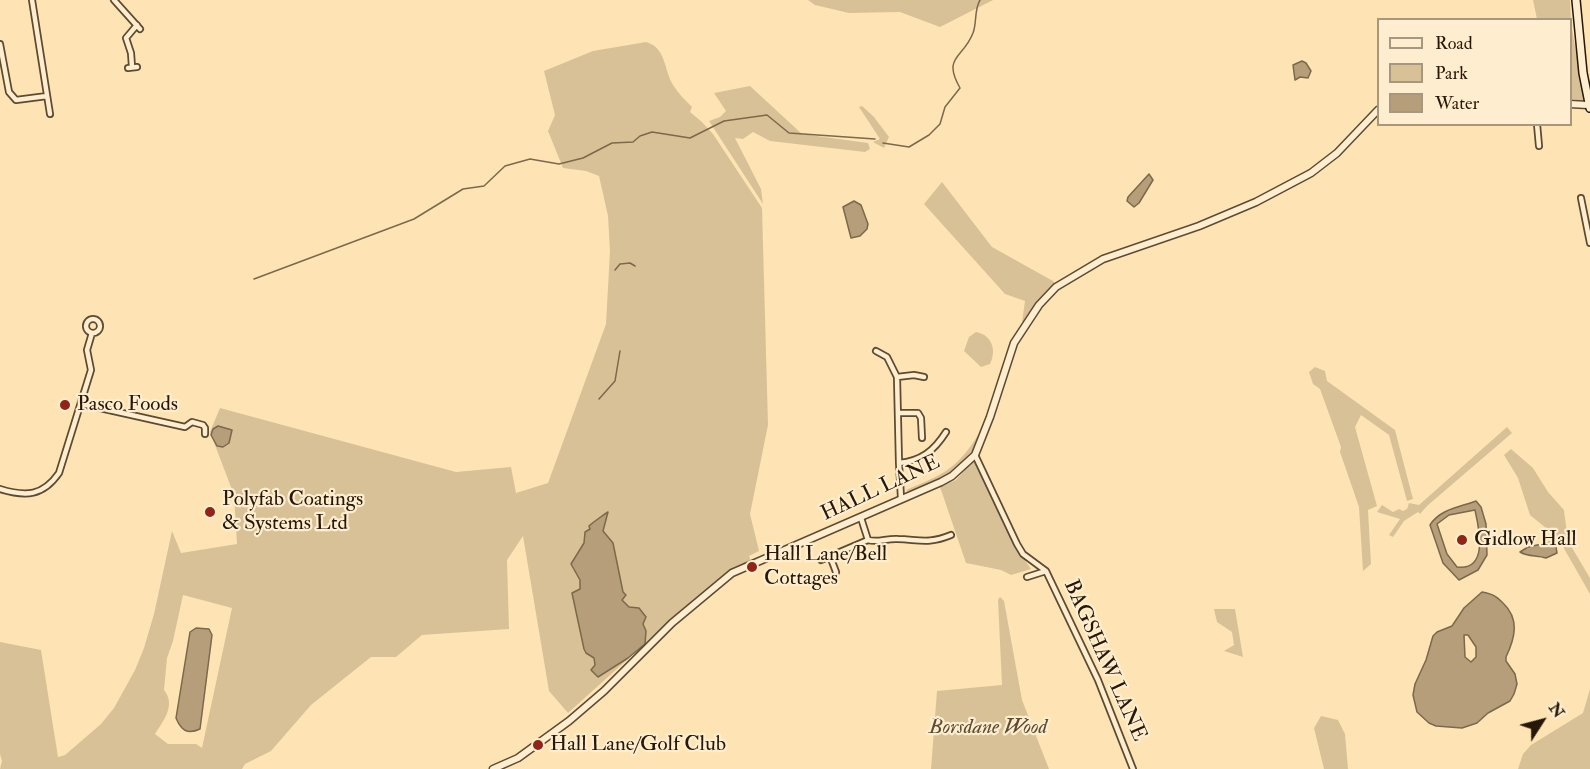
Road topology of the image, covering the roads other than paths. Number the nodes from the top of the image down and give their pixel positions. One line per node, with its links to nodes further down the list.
1 (32, 0): 6 (street)
2 (114, 0): 5 (street)
3 (1576, 0): 8 (main road)
4 (0, 44): 6 (street)
5 (133, 67)
6 (47, 96): 10 (street)
7 (1572, 104): 8 (street)
8 (1589, 106)
9 (1377, 111): 24 (street, HALL LANE)
10 (50, 114)
11 (1537, 126): 12 (street)
12 (1539, 146)
13 (1581, 198): 14 (street)
14 (1590, 243)
15 (92, 333): 19 (street)
16 (876, 351): 17 (street)
17 (897, 377): 18 (street); 20 (street)
18 (924, 377)
19 (82, 404): 22 (street); 26 (street)
20 (899, 413): 23 (street); 25 (street)
21 (946, 432): 25 (street)
22 (204, 434)
23 (922, 438)
24 (975, 455): 27 (street, HALL LANE); 35 (street)
25 (898, 463): 27 (street)
26 (0, 489)
27 (901, 498): 28 (street, HALL LANE)
28 (861, 518): 31 (street); 38 (street, HALL LANE)
29 (951, 535): 30 (street)
30 (944, 538): 31 (street); 32 (street)
31 (868, 540): 33 (street)
32 (946, 545)
33 (830, 556): 34 (street); 36 (street)
34 (821, 560)
35 (1044, 569): 37 (street); 39 (street, BAGSHAW LANE)
36 (836, 572)
37 (1027, 577)
38 (493, 769)
39 (1133, 769)

